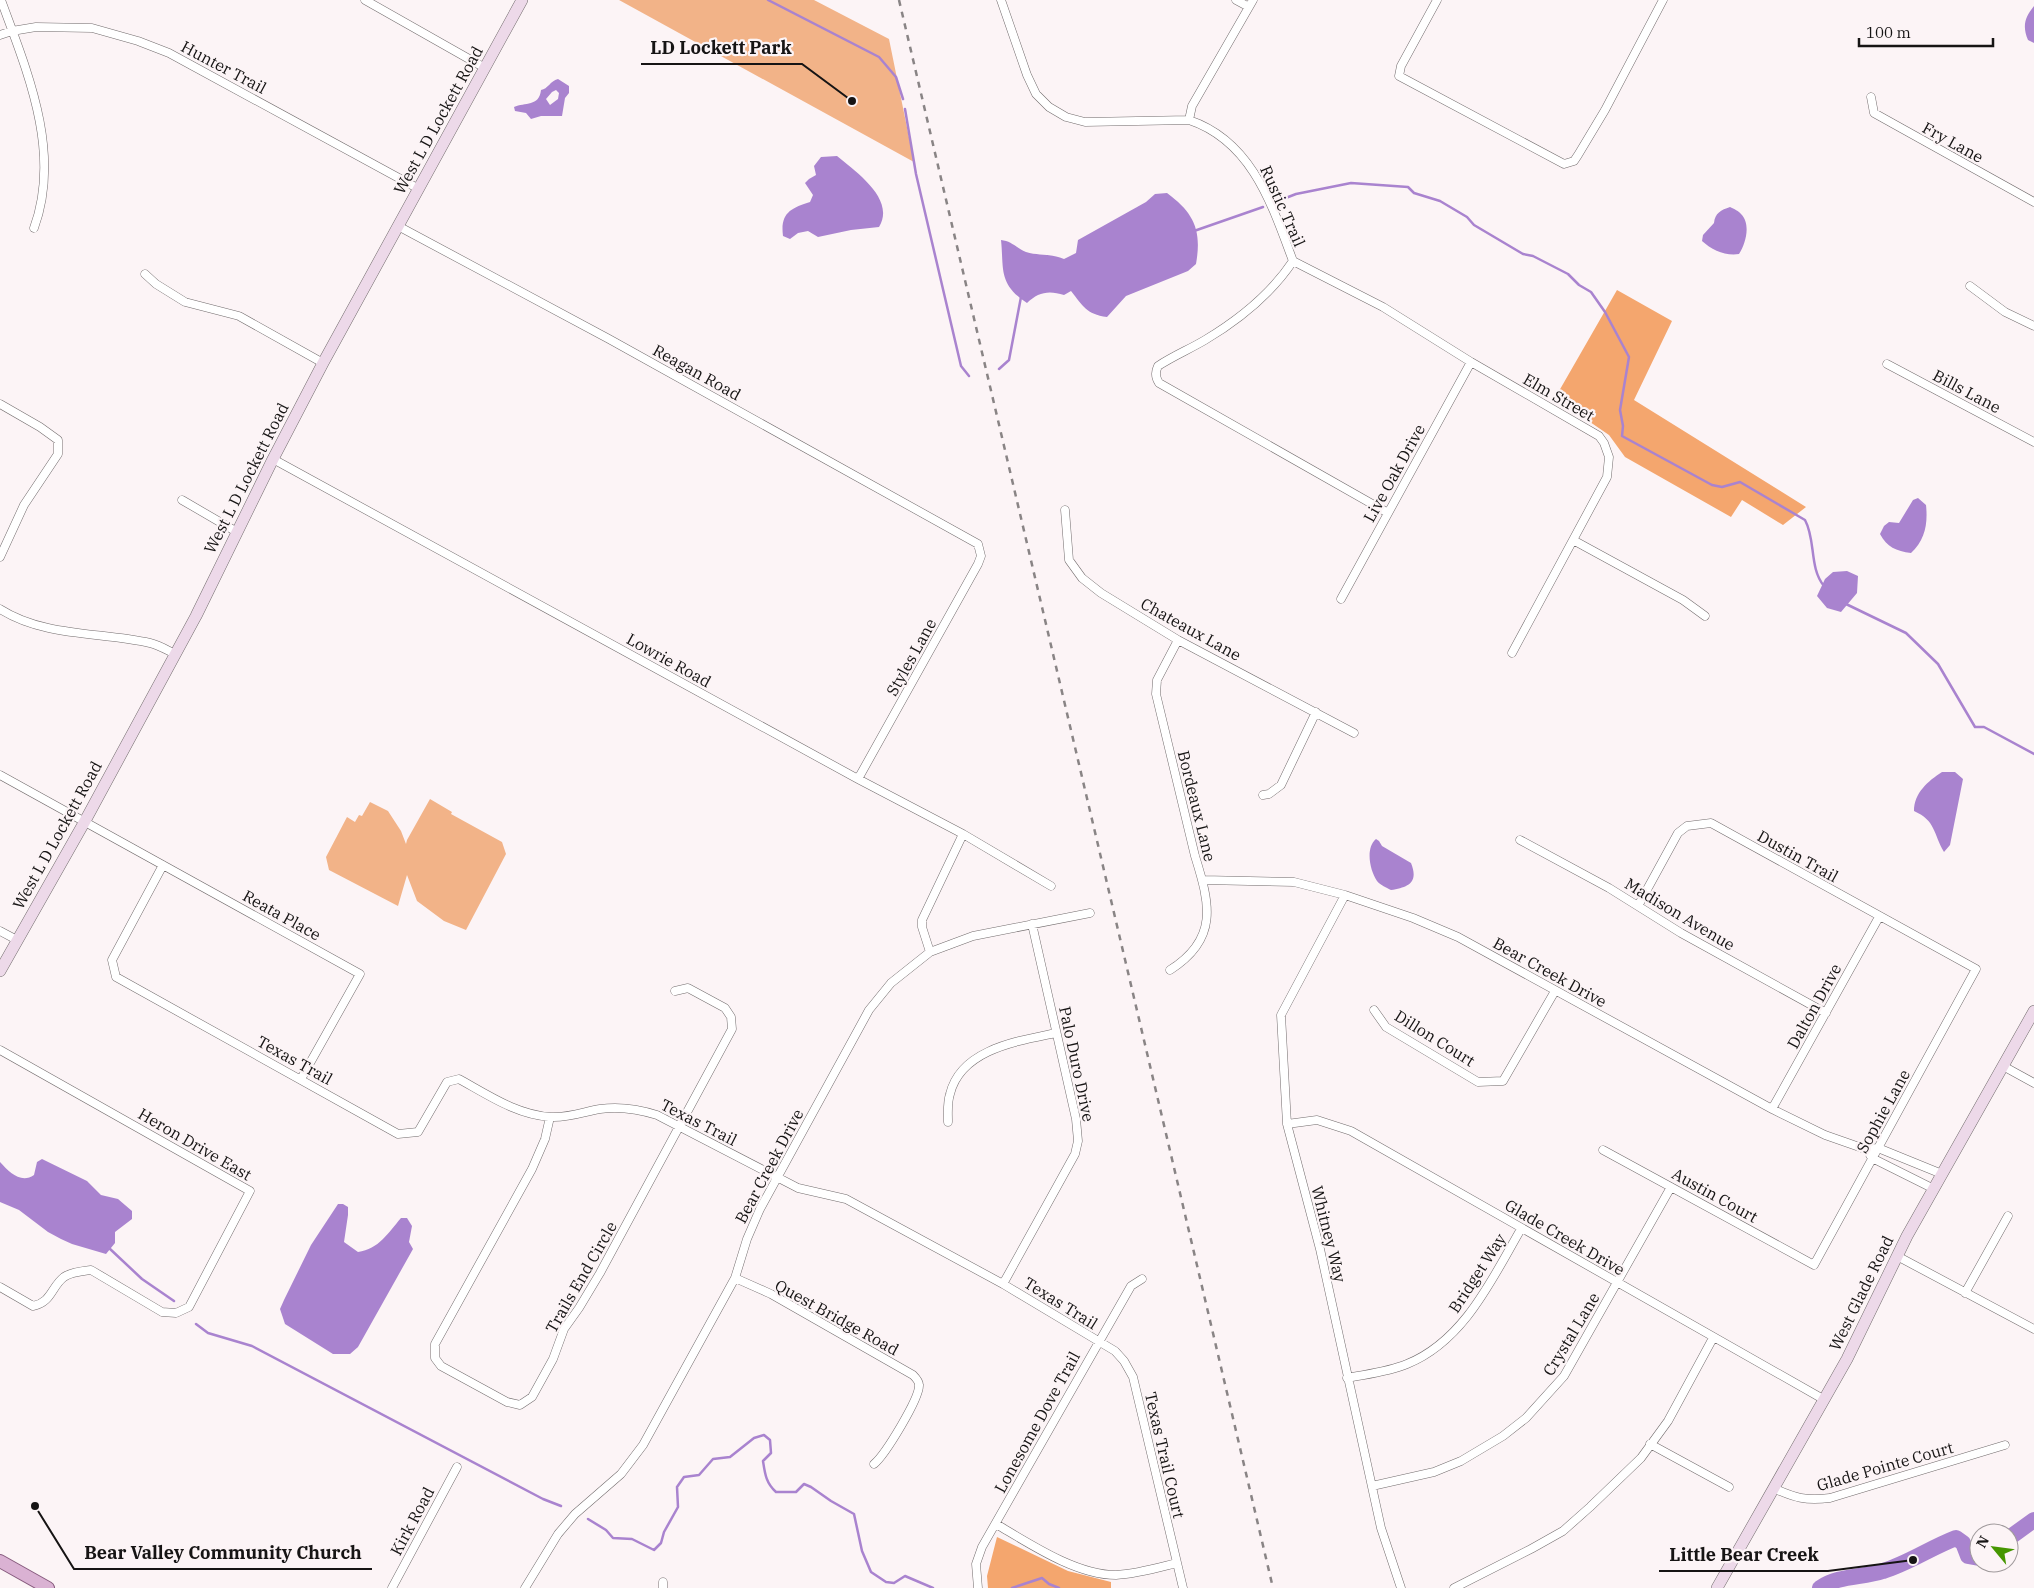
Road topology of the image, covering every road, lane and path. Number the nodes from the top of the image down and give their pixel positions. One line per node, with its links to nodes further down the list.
1 (1, 0): 9 (street)
2 (365, 0): 11 (street)
3 (522, 0): 11 (main road, West L D Lockett Road)
4 (1001, 0): 13 (street, Rustic Trail)
5 (1236, 0): 8 (street)
6 (1437, 0): 7 (street)
7 (1662, 0)
8 (1251, 4): 13 (street)
9 (12, 31): 10 (street, Hunter Trail); 14 (street, Hunter Trail); 17 (street)
10 (0, 36)
11 (485, 68): 14 (main road, West L D Lockett Road)
12 (1872, 97): 15 (street, Fry Lane)
13 (1189, 120): 18 (street, Rustic Trail)
14 (420, 189): 16 (main road, West L D Lockett Road)
15 (2034, 202)
16 (398, 226): 23 (main road, West L D Lockett Road); 33 (street, Reagan Road)
17 (34, 228)
18 (1293, 261): 22 (street, Elm Street); 30 (street, Rustic Trail)
19 (145, 274): 23 (street)
20 (1970, 286): 21 (street)
21 (2034, 326)
22 (1471, 362): 30 (street, Live Oak Drive); 32 (street, Elm Street)
23 (323, 363): 27 (main road, West L D Lockett Road)
24 (1887, 364): 26 (street, Bills Lane)
25 (0, 404): 34 (street)
26 (2034, 442)
27 (273, 459): 31 (main road, West L D Lockett Road); 44 (street, Lowrie Road)
28 (182, 500): 31 (street)
29 (1064, 510): 38 (street, Chateaux Lane)
30 (1388, 513): 35 (street, Live Oak Drive)
31 (237, 532): 40 (main road, West L D Lockett Road)
32 (1573, 540): 37 (street); 39 (street, Elm Street)
33 (979, 547): 44 (street, Styles Lane)
34 (0, 557)
35 (1341, 599)
36 (0, 609): 40 (street)
37 (1705, 616)
38 (1178, 640): 41 (street, Chateaux Lane); 50 (street, Bordeaux Lane)
39 (1512, 653)
40 (175, 654): 46 (main road, West L D Lockett Road)
41 (1316, 712): 42 (street, Chateaux Lane); 45 (street)
42 (1354, 733)
43 (0, 775): 46 (street, Reata Place)
44 (858, 779): 47 (street, Lowrie Road)
45 (1263, 795)
46 (85, 821): 49 (street, Reata Place); 58 (main road, West L D Lockett Road)
47 (963, 834): 51 (street, Lowrie Road); 59 (street)
48 (1520, 840): 53 (street, Madison Avenue)
49 (163, 865): 71 (street, Texas Trail); 71 (street, Reata Place)
50 (1203, 880): 52 (street, Bear Creek Drive); 61 (street, Bordeaux Lane)
51 (1051, 886)
52 (1345, 895): 64 (street, Bear Creek Drive); 76 (street, Whitney Way)
53 (1638, 906): 55 (street, Dustin Trail); 67 (street, Madison Avenue)
54 (1090, 913): 56 (street, Bear Creek Drive)
55 (1879, 917): 62 (street, Dustin Trail); 67 (street, Dalton Drive)
56 (1032, 924): 59 (street, Bear Creek Drive); 68 (street, Palo Duro Drive)
57 (0, 931): 58 (street)
58 (17, 940): 60 (main road, West L D Lockett Road)
59 (930, 952): 83 (street, Bear Creek Drive)
60 (0, 970)
61 (1170, 970)
62 (1976, 970): 78 (street, Sophie Lane)
63 (675, 991): 77 (street)
64 (1555, 991): 65 (street, Dillon Court); 73 (street, Bear Creek Drive)
65 (1374, 1010)
66 (2034, 1011): 70 (main road, West Glade Road)
67 (1826, 1013): 73 (street, Dalton Drive)
68 (1056, 1033): 75 (street); 93 (street, Palo Duro Drive)
69 (0, 1050): 94 (street, Heron Drive East)
70 (2003, 1066): 72 (street); 82 (main road, West Glade Road)
71 (301, 1078): 74 (street, Texas Trail)
72 (2034, 1083)
73 (1772, 1109): 79 (street, Bear Creek Drive)
74 (550, 1117): 77 (street, Texas Trail); 77 (street, Trails End Circle)
75 (948, 1122)
76 (1287, 1124): 87 (street, Glade Creek Drive); 99 (street, Whitney Way)
77 (680, 1126): 83 (street, Texas Trail)
78 (1878, 1148): 79 (street, Bear Creek Drive); 81 (street, Sophie Lane); 82 (street, Bear Creek Drive)
79 (1865, 1149): 81 (street)
80 (1603, 1150): 84 (street, Austin Court)
81 (1872, 1158): 85 (street); 89 (street, Sophie Lane)
82 (1942, 1174): 85 (main road, West Glade Road)
83 (777, 1176): 90 (street, Bear Creek Drive); 93 (street, Texas Trail)
84 (1671, 1187): 89 (street, Austin Court); 92 (street, Crystal Lane)
85 (1934, 1189): 88 (main road, West Glade Road)
86 (2008, 1216): 95 (street)
87 (1521, 1228): 92 (street, Glade Creek Drive); 99 (street, Bridget Way)
88 (1897, 1256): 95 (street); 100 (main road, West Glade Road)
89 (1814, 1265)
90 (735, 1278): 103 (street, Quest Bridge Road); 113 (street, Bear Creek Drive)
91 (1142, 1278): 98 (street, Lonesome Dove Trail)
92 (1617, 1283): 97 (street, Glade Creek Drive); 105 (street, Crystal Lane)
93 (1003, 1284): 98 (street, Texas Trail)
94 (0, 1287)
95 (1965, 1292): 96 (street)
96 (2034, 1329)
97 (1714, 1338): 100 (street, Glade Creek Drive); 101 (street)
98 (1098, 1342): 108 (street, Lonesome Dove Trail); 110 (street, Texas Trail Court)
99 (1347, 1378): 105 (street, Whitney Way)
100 (1823, 1399): 107 (main road, West Glade Road)
101 (1650, 1444): 106 (street); 117 (street)
102 (2005, 1446): 107 (street, Glade Pointe Court)
103 (874, 1464)
104 (457, 1467): 112 (street, Kirk Road)
105 (1372, 1486): 116 (street, Whitney Way)
106 (1729, 1487)
107 (1773, 1488): 118 (main road, West Glade Road)
108 (996, 1524): 110 (street); 114 (street, Lonesome Dove Trail)
109 (0, 1561): 111 (main road)
110 (1177, 1563): 115 (street, Texas Trail Court)
111 (48, 1588)
112 (392, 1588)
113 (525, 1588)
114 (978, 1588)
115 (1183, 1588)
116 (1401, 1588)
117 (1454, 1588)
118 (1717, 1588)

